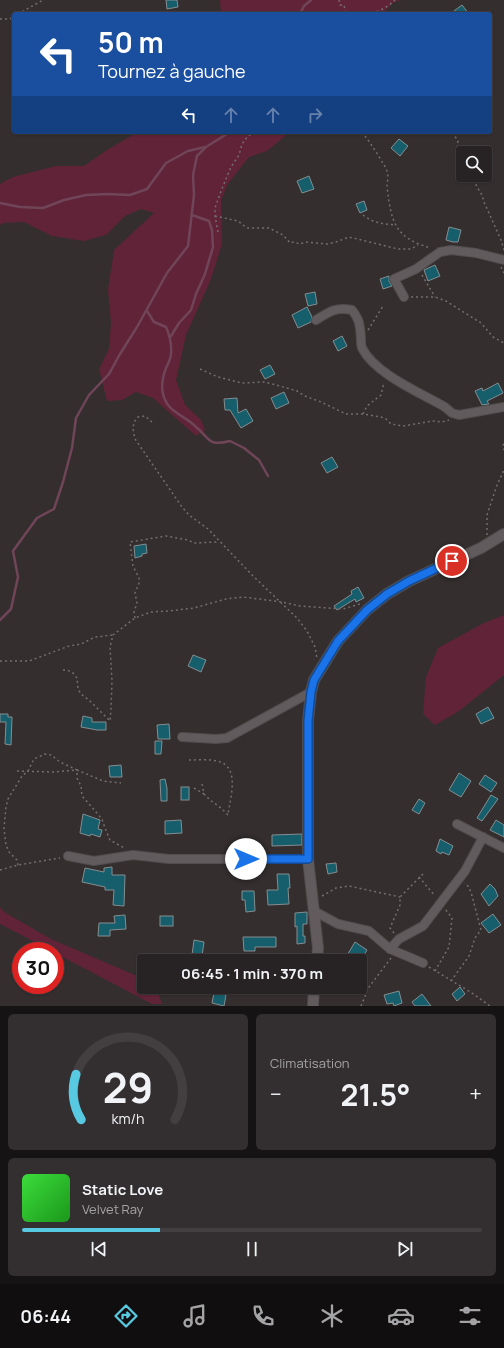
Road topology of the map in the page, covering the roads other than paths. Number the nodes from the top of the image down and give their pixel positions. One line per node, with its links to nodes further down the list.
1 (504, 260): 2 (street)
2 (404, 297)
3 (316, 320): 4 (street)
4 (504, 407)
5 (504, 534): 6 (street)
6 (311, 692): 7 (street); 12 (street)
7 (182, 737)
8 (457, 824): 9 (street)
9 (483, 837): 10 (street); 14 (street)
10 (504, 848)
11 (68, 856): 12 (street)
12 (308, 859): 13 (street)
13 (313, 906): 14 (street); 15 (street)
14 (393, 950): 16 (street)
15 (318, 954)
16 (423, 963)
17 (314, 994): 18 (street)
18 (313, 1006)

